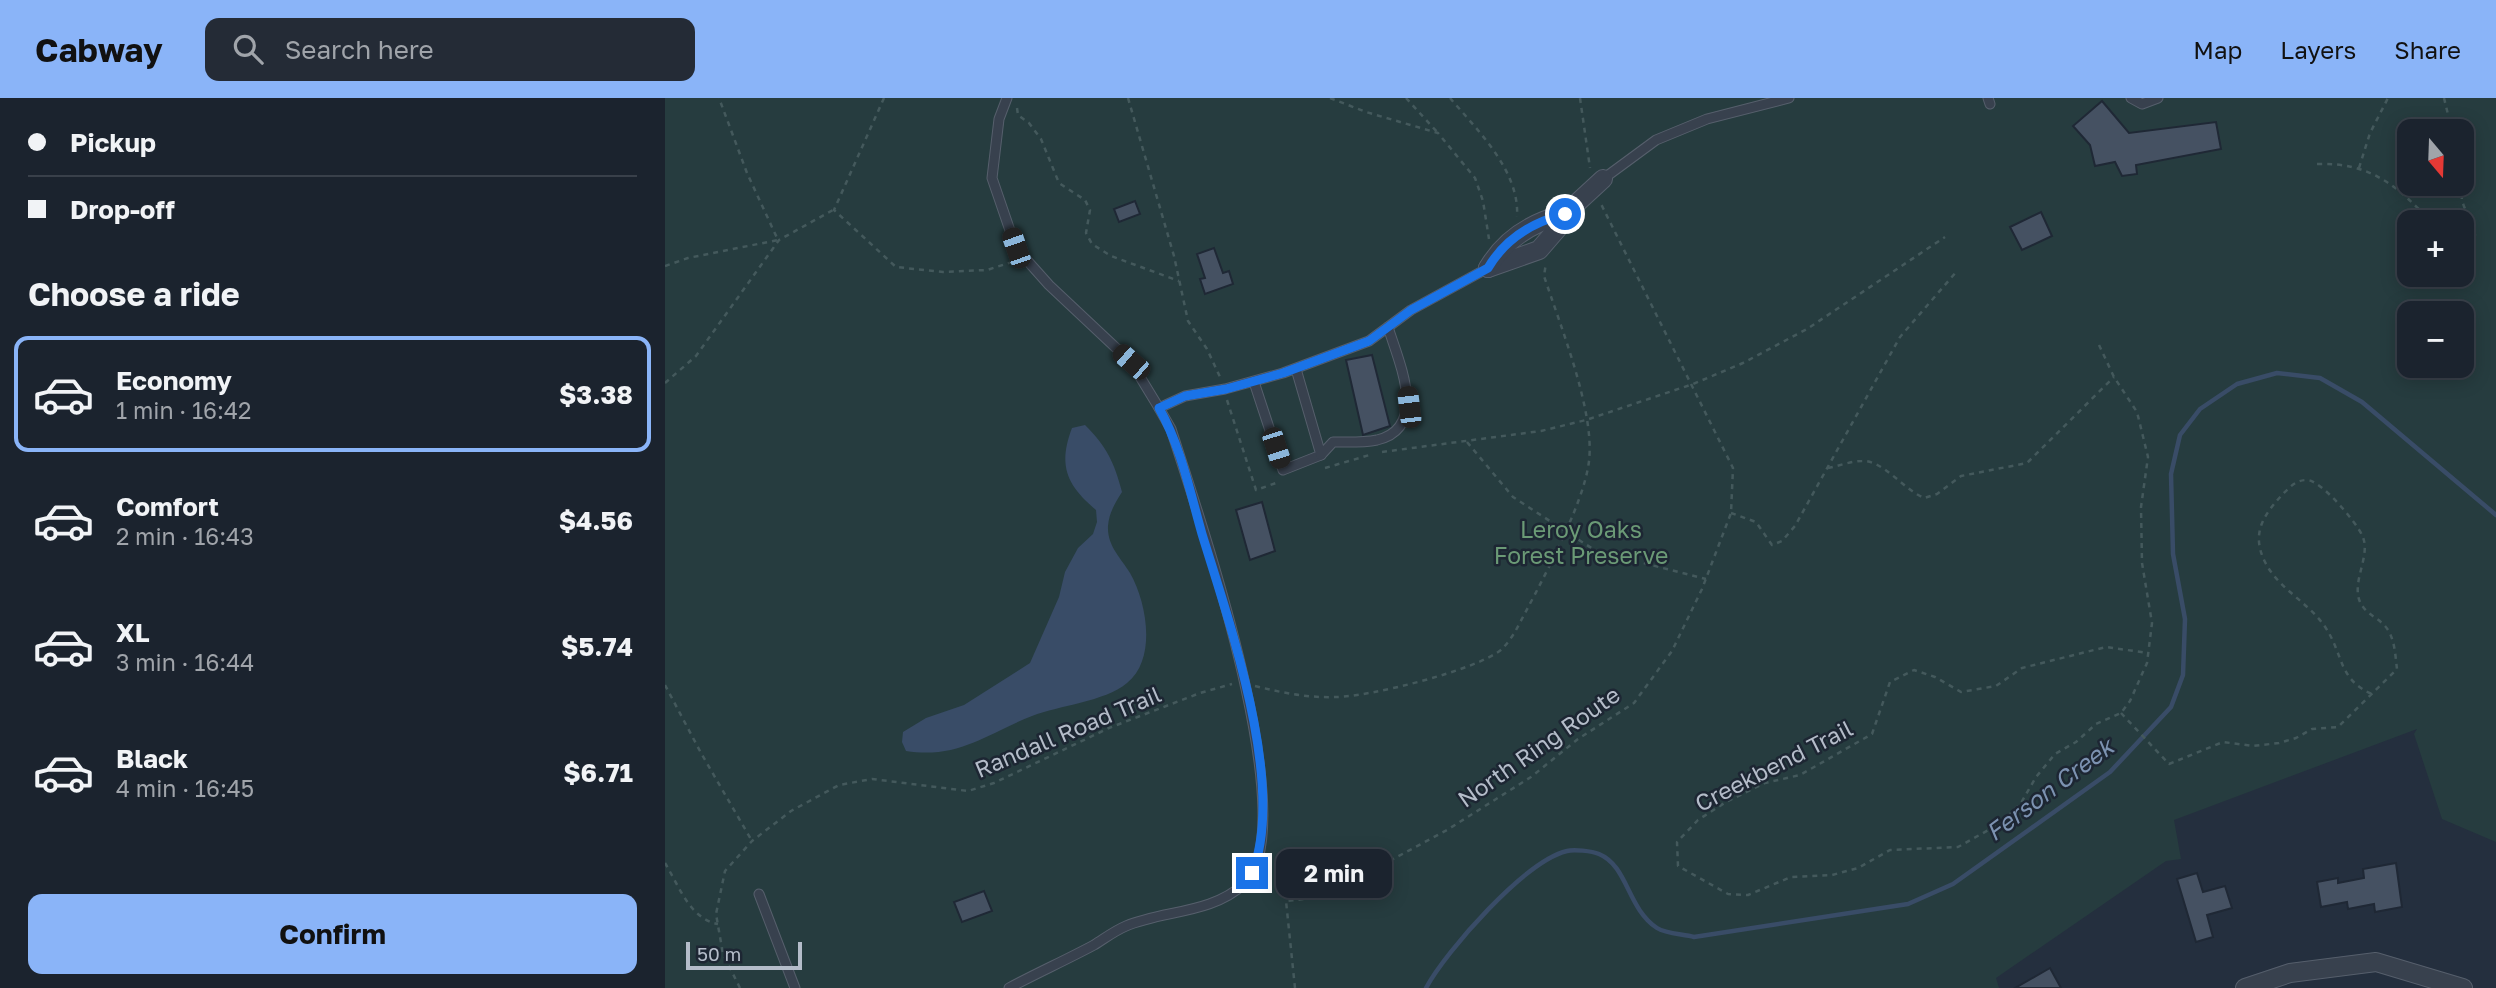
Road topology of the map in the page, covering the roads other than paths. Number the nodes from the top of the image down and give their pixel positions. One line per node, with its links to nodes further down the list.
1 (1789, 98): 5 (lane)
2 (2131, 98): 3 (lane)
3 (2158, 98)
4 (1012, 99): 10 (lane)
5 (1598, 184): 6 (street)
6 (1491, 263): 7 (lane)
7 (1388, 327): 8 (lane); 11 (lane)
8 (1296, 369): 9 (lane); 11 (lane)
9 (1254, 382): 10 (lane); 11 (lane)
10 (1159, 408): 14 (lane)
11 (1321, 455)
12 (759, 894): 13 (lane)
13 (795, 988)
14 (1009, 988)
15 (2245, 988): 16 (street)
16 (2463, 988)

